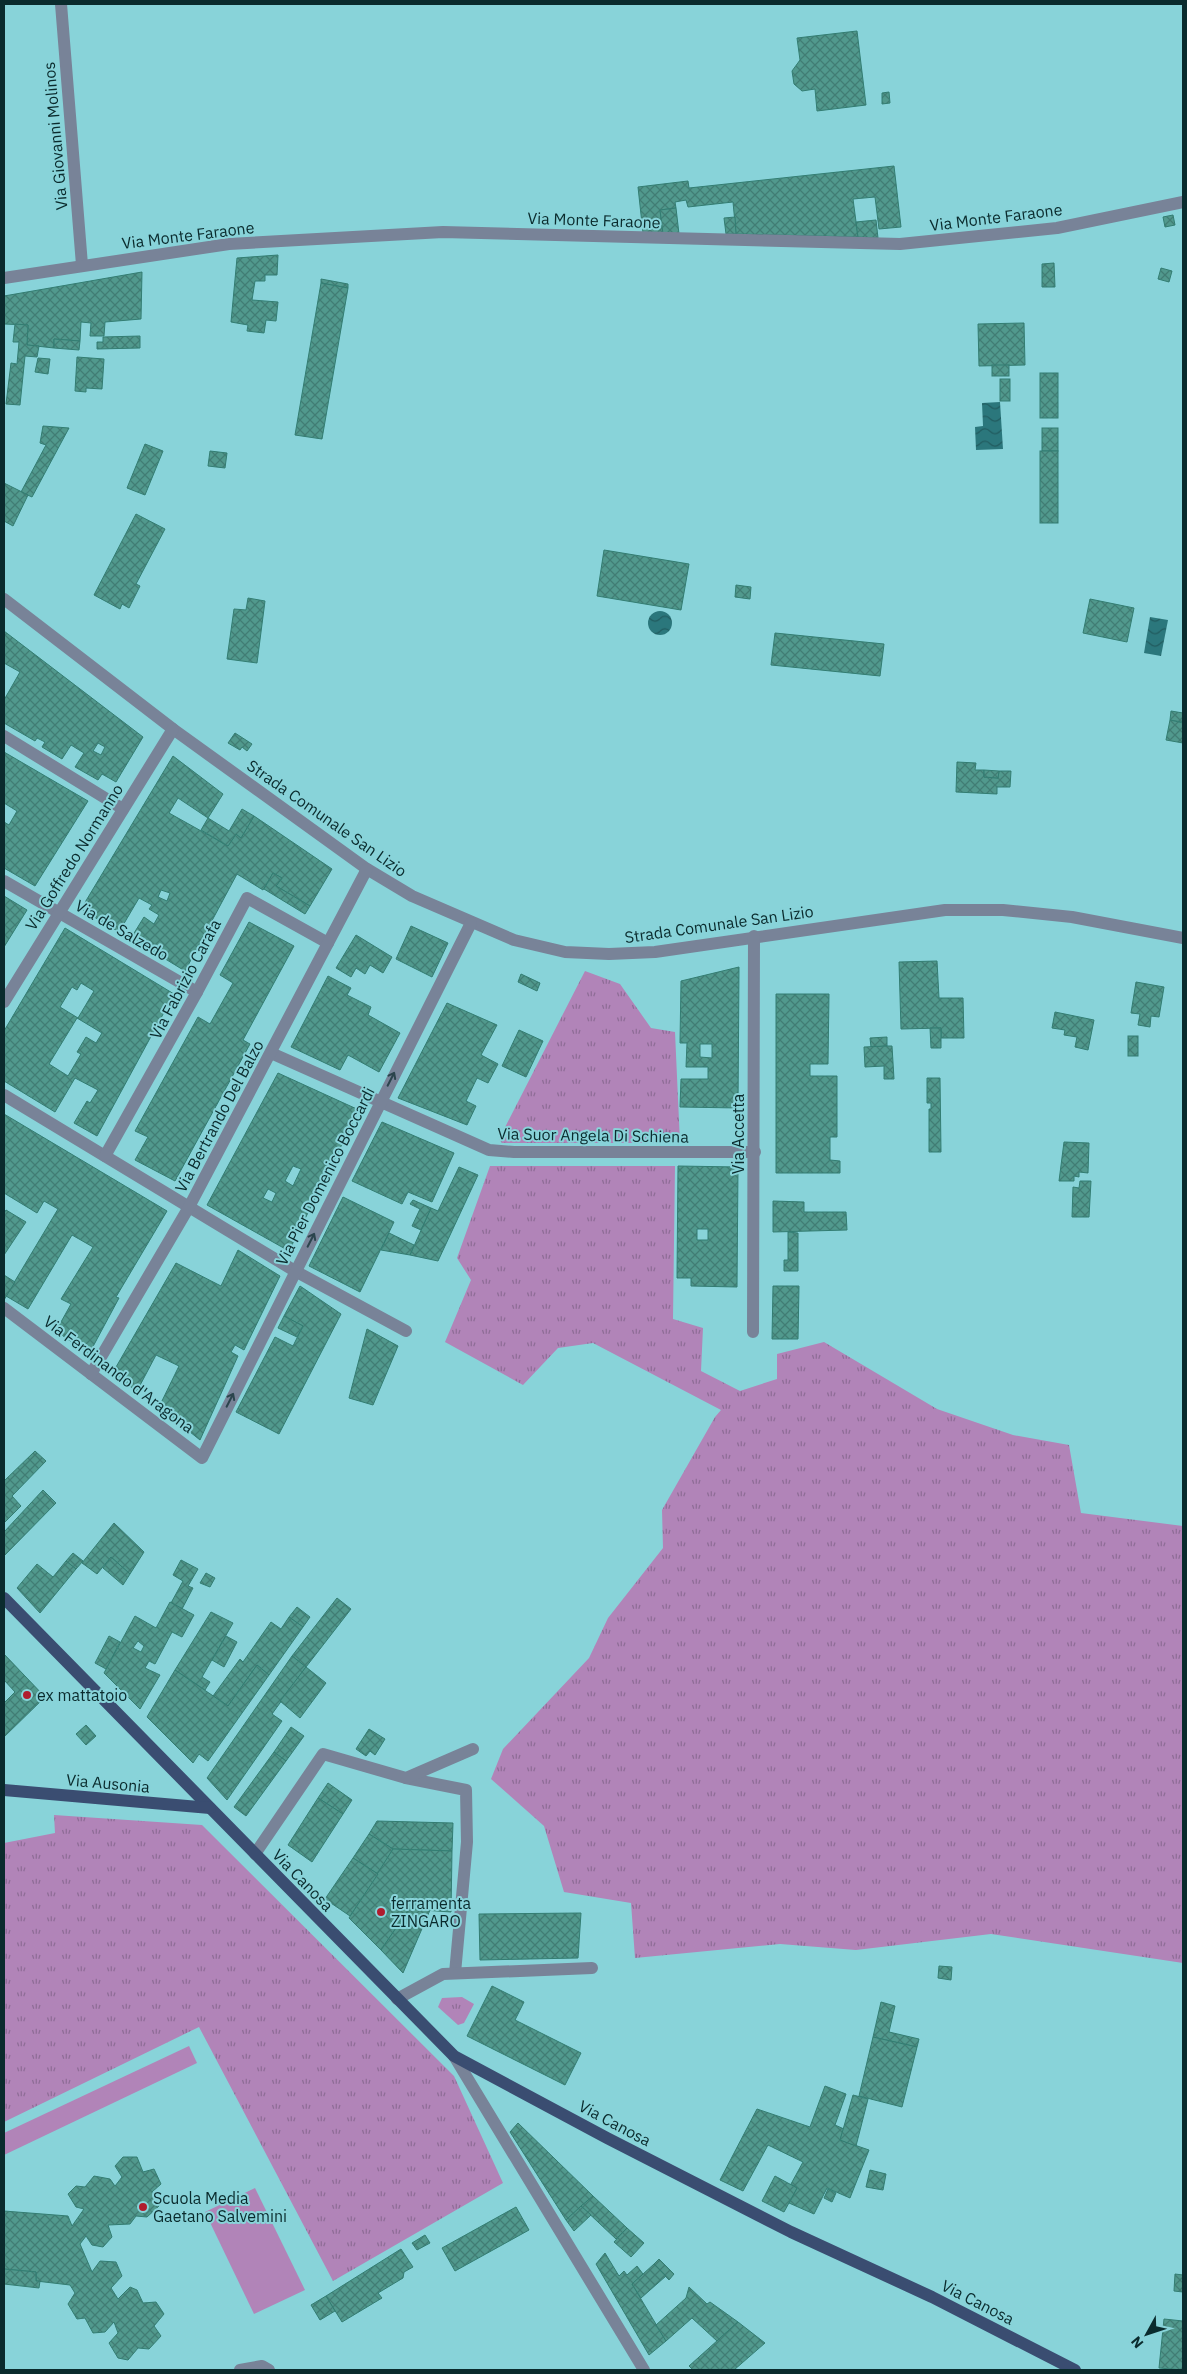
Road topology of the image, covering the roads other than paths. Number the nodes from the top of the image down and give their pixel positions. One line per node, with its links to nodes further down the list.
1 (61, 4): 3 (street, Via Giovanni Molinos)
2 (1183, 202): 3 (street, Via Monte Faraone)
3 (82, 266): 4 (street, Via Monte Faraone)
4 (4, 278)
5 (4, 599): 6 (street, Strada Comunale San Lizio)
6 (173, 729): 8 (street, Via Goffredo Normanno); 9 (street, Strada Comunale San Lizio)
7 (4, 736): 8 (street)
8 (123, 809): 11 (street, Via Goffredo Normanno)
9 (368, 869): 12 (street, Strada Comunale San Lizio); 15 (street, Via Bertrando Del Balzo)
10 (4, 881): 11 (street, Via de Salzedo)
11 (59, 913): 16 (street, Via de Salzedo); 17 (street, Via Goffredo Normanno)
12 (471, 923): 13 (street, Strada Comunale San Lizio); 20 (street, Via Pier Domenico Boccardi, one-way to 12)
13 (754, 936): 14 (street, Strada Comunale San Lizio); 21 (street, Via Accetta)
14 (1183, 938)
15 (328, 943): 16 (street, Via Fabrizio Carafa); 18 (street, Via Bertrando Del Balzo)
16 (198, 992): 22 (street, Via Fabrizio Carafa)
17 (4, 1002)
18 (271, 1053): 20 (street, Via Suor Angela Di Schiena); 23 (street, Via Bertrando Del Balzo)
19 (4, 1095): 22 (street)
20 (380, 1102): 21 (street, Via Suor Angela Di Schiena); 24 (street, Via Pier Domenico Boccardi, one-way to 20)
21 (755, 1152): 27 (street, Via Accetta)
22 (105, 1156): 23 (street)
23 (189, 1207): 24 (street); 28 (street, Via Bertrando Del Balzo)
24 (295, 1271): 26 (street); 29 (street, Via Pier Domenico Boccardi, one-way to 24)
25 (4, 1308): 28 (street, Via Ferdinando d'Aragona)
26 (406, 1331)
27 (753, 1332)
28 (91, 1374): 29 (street, Via Ferdinando d'Aragona)
29 (208, 1444)
30 (4, 1598): 34 (main road, Via Canosa)
31 (473, 1749): 32 (street)
32 (406, 1778): 35 (street); 37 (street)
33 (4, 1790): 34 (main road, Via Ausonia)
34 (210, 1808): 35 (main road, Via Canosa)
35 (255, 1854): 38 (main road, Via Canosa)
36 (592, 1968): 37 (street)
37 (455, 1973): 38 (street)
38 (397, 1999): 39 (main road, Via Canosa)
39 (454, 2056): 42 (street); 43 (main road, Via Canosa)
40 (240, 2370): 41 (street)
41 (269, 2370)
42 (644, 2370)
43 (1075, 2370)

